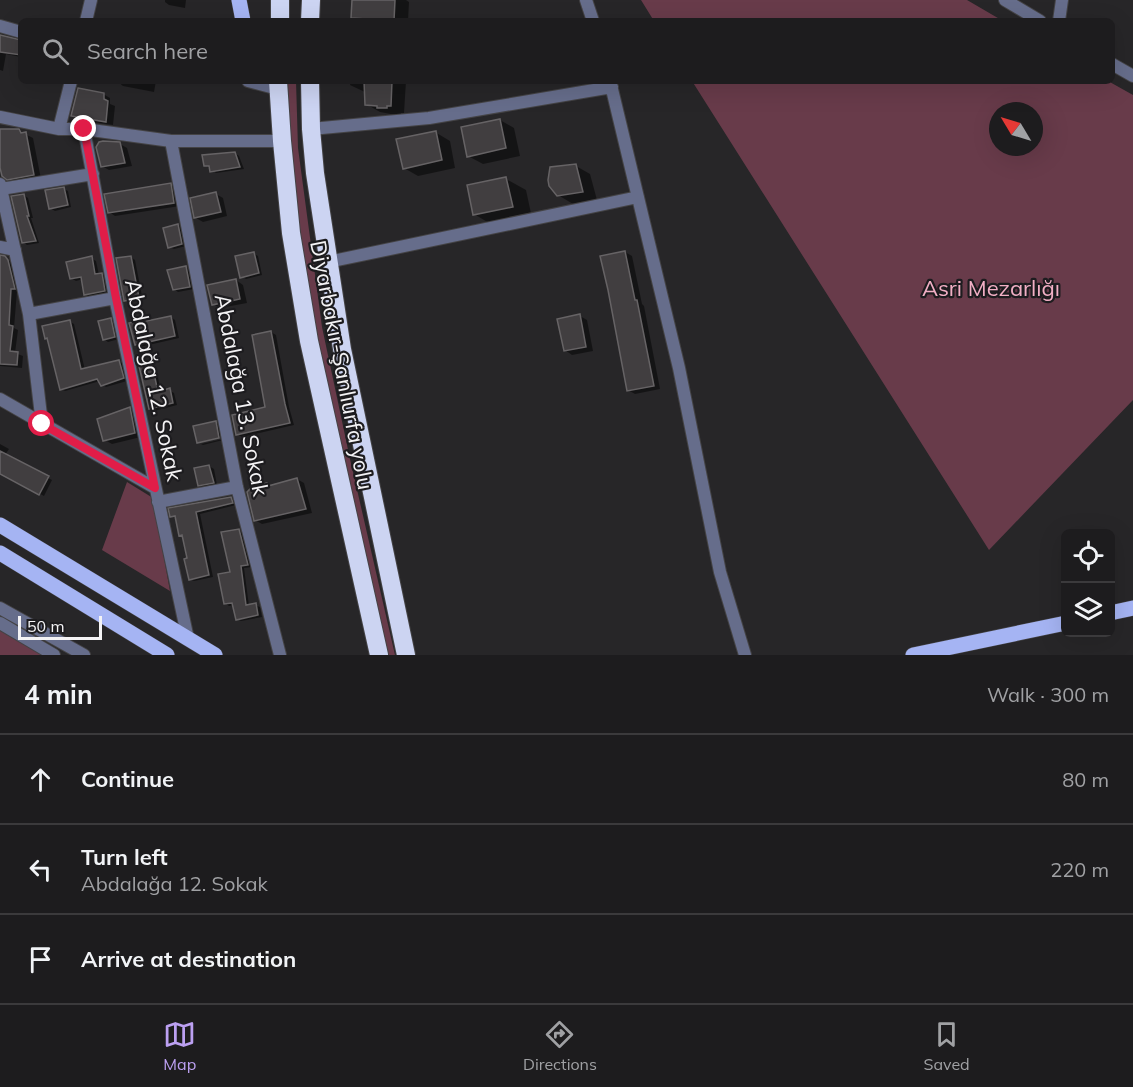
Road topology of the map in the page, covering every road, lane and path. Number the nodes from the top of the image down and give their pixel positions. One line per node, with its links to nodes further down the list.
1 (92, 0): 8 (street)
2 (239, 0): 9 (main road)
3 (280, 0): 10 (highway)
4 (310, 0): 11 (highway)
5 (586, 0): 12 (street)
6 (1005, 0): 13 (street)
7 (1062, 0): 14 (street)
8 (87, 18)
9 (242, 18)
10 (280, 18)
11 (310, 18)
12 (592, 18)
13 (1035, 18)
14 (1059, 18)
15 (0, 26): 16 (street)
16 (18, 31)
17 (1115, 66): 18 (street)
18 (1133, 76)
19 (70, 84): 24 (street)
20 (277, 84): 28 (highway, Diyarbakır-Şanlıurfa yolu)
21 (310, 84): 26 (highway, Diyarbakır-Şanlıurfa yolu)
22 (611, 84): 26 (street); 31 (street)
23 (0, 117): 24 (street)
24 (59, 129): 25 (street)
25 (84, 129): 27 (street); 29 (street, Abdalağa 12. Sokak)
26 (311, 129): 34 (highway, Diyarbakır-Şanlıurfa yolu)
27 (171, 141): 28 (street); 39 (street, Abdalağa 13. Sokak)
28 (282, 141): 56 (highway, Diyarbakır-Şanlıurfa yolu)
29 (93, 174): 30 (street); 35 (street, Abdalağa 12. Sokak)
30 (0, 186): 33 (street)
31 (638, 197): 34 (street); 58 (street)
32 (0, 247): 33 (street)
33 (15, 250): 36 (street)
34 (328, 262): 57 (highway, Diyarbakır-Şanlıurfa yolu)
35 (116, 298): 36 (street); 40 (street, Abdalağa 12. Sokak)
36 (29, 314): 38 (street)
37 (0, 399): 38 (street)
38 (42, 424): 40 (street)
39 (237, 486): 41 (street); 55 (street, Abdalağa 13. Sokak)
40 (155, 488): 41 (street, Abdalağa 12. Sokak)
41 (158, 502): 50 (street, Abdalağa 12. Sokak)
42 (0, 525): 50 (main road)
43 (0, 553): 53 (main road)
44 (0, 608): 52 (street)
45 (1133, 608): 46 (main road)
46 (1115, 612)
47 (0, 623): 51 (street)
48 (1061, 624): 49 (main road)
49 (994, 638): 59 (main road); 60 (main road)
50 (188, 639): 54 (main road)
51 (54, 655)
52 (84, 655)
53 (167, 655)
54 (216, 655)
55 (280, 655)
56 (379, 655)
57 (406, 655)
58 (745, 655)
59 (913, 655)
60 (939, 655)

